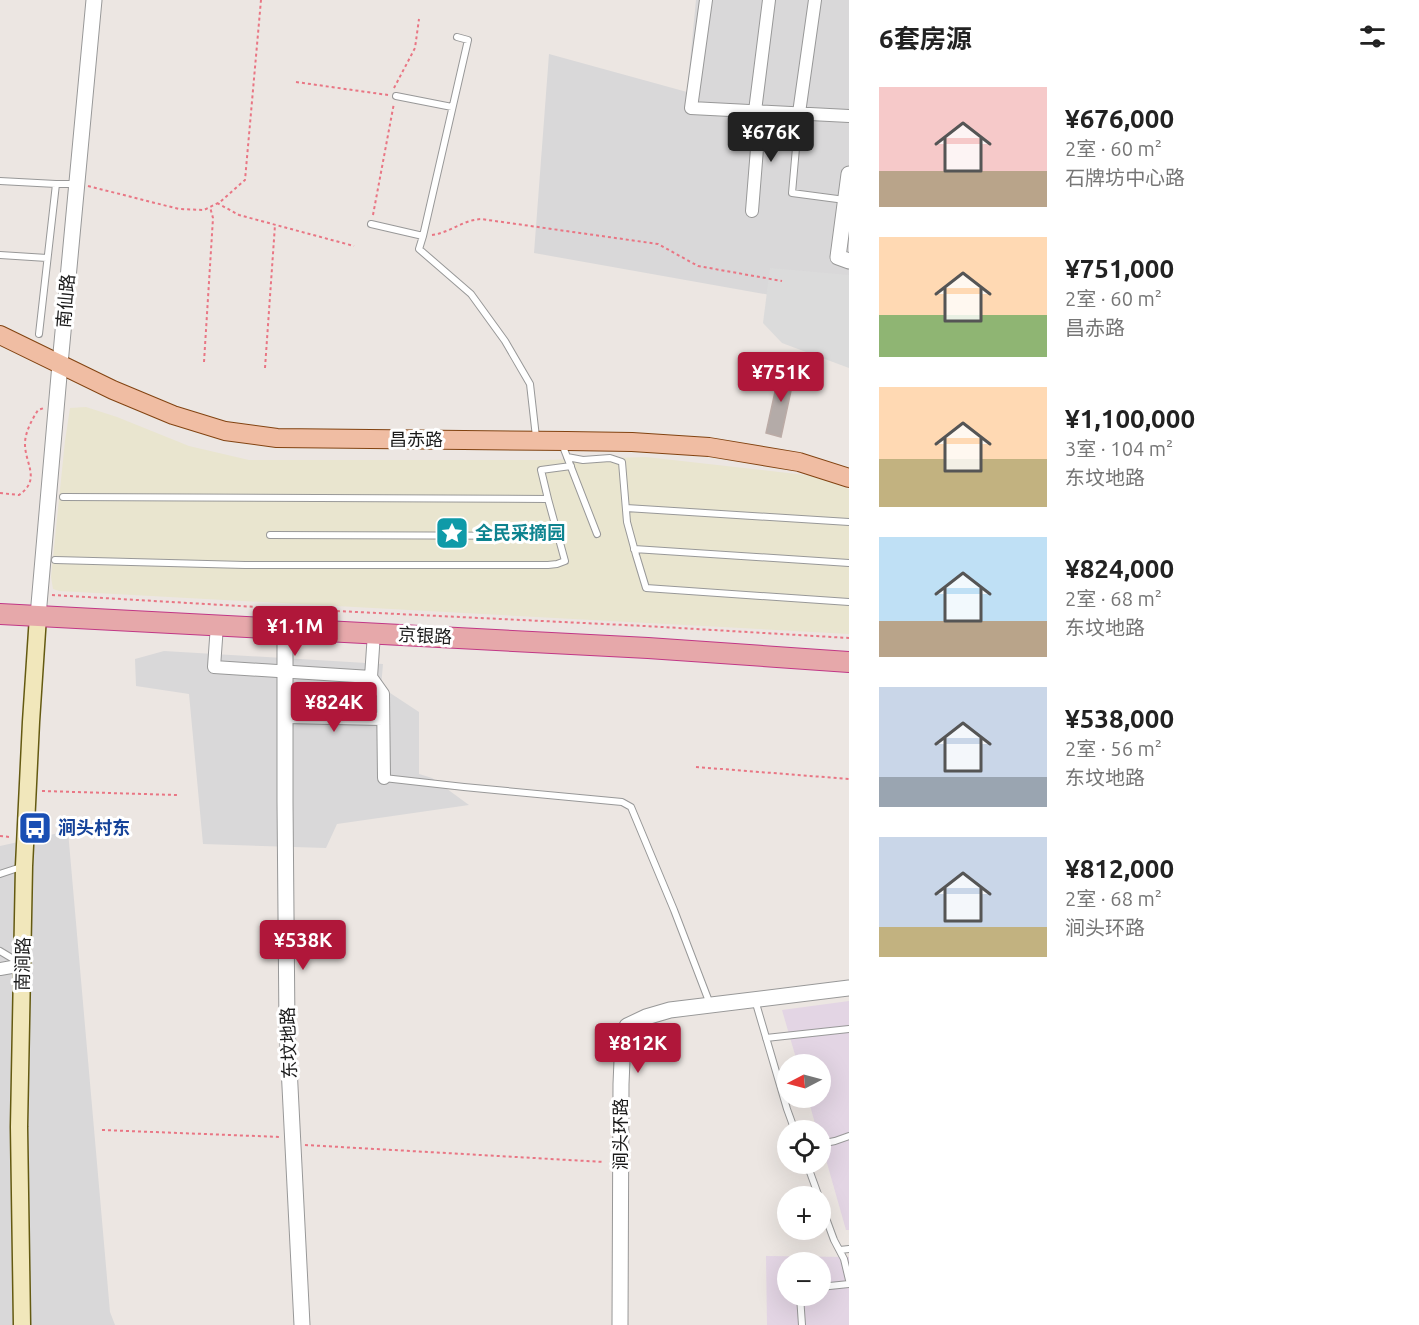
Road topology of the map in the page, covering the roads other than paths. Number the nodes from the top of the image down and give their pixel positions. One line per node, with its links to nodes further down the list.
1 (94, 0): 14 (street, 南仙路)
2 (706, 0): 8 (street)
3 (769, 0): 8 (street)
4 (815, 0): 9 (street)
5 (457, 36): 7 (lane)
6 (396, 96): 7 (lane)
7 (452, 107): 18 (lane)
8 (757, 111): 9 (street); 16 (street)
9 (800, 113): 10 (street); 15 (lane)
10 (849, 116)
11 (849, 174): 15 (street)
12 (0, 181): 13 (lane)
13 (56, 184): 14 (lane); 20 (lane)
14 (77, 184): 24 (street, 南仙路)
15 (845, 200): 21 (street)
16 (752, 212)
17 (371, 224): 18 (lane)
18 (423, 236): 25 (lane)
19 (0, 255): 20 (lane)
20 (48, 258): 22 (lane)
21 (849, 261)
22 (39, 334)
23 (0, 335): 24 (main road, 昌赤路)
24 (60, 364): 25 (main road, 昌赤路); 41 (street, 南仙路)
25 (536, 440): 26 (main road, 昌赤路)
26 (564, 449): 27 (lane); 28 (main road, 昌赤路); 31 (lane)
27 (571, 466): 30 (lane); 34 (lane)
28 (849, 478)
29 (63, 497): 30 (lane)
30 (548, 499): 33 (lane)
31 (626, 508): 32 (lane); 36 (lane)
32 (849, 522)
33 (557, 531): 35 (lane); 37 (lane)
34 (597, 534)
35 (270, 535)
36 (634, 549): 38 (lane); 40 (lane)
37 (55, 560)
38 (849, 563)
39 (0, 601): 41 (highway, 京银路)
40 (849, 602)
41 (39, 604): 42 (highway, 京银路); 43 (highway, 京银路); 44 (highway, 京银路); 55 (main road, 南涧路)
42 (0, 614)
43 (283, 616): 44 (highway, 京银路); 45 (highway, 京银路); 46 (highway, 京银路); 50 (street, 东坟地路)
44 (217, 625): 50 (street)
45 (374, 633): 46 (highway, 京银路); 51 (street)
46 (610, 636): 47 (highway, 京银路)
47 (647, 637): 48 (highway, 京银路); 49 (highway, 京银路)
48 (849, 649)
49 (849, 662)
50 (285, 671): 51 (street); 52 (street, 东坟地路)
51 (371, 677): 53 (street)
52 (285, 717): 53 (street); 75 (street, 东坟地路)
53 (383, 719): 54 (street)
54 (384, 778): 62 (lane)
55 (24, 866): 56 (lane); 58 (main road, 南涧路)
56 (0, 874)
57 (0, 951): 58 (lane)
58 (22, 965): 59 (street); 74 (main road, 南涧路)
59 (0, 969)
60 (849, 988): 61 (street, 涧头环路)
61 (755, 1000): 62 (street, 涧头环路); 64 (lane)
62 (710, 1005): 76 (street, 涧头环路)
63 (849, 1029): 64 (lane)
64 (766, 1038): 65 (lane)
65 (791, 1120)
66 (849, 1136): 67 (lane)
67 (831, 1142)
68 (831, 1232): 69 (lane)
69 (840, 1250): 70 (lane); 71 (lane)
70 (849, 1250)
71 (849, 1282): 72 (lane)
72 (831, 1285)
73 (801, 1306): 77 (lane)
74 (22, 1325)
75 (302, 1325)
76 (620, 1325)
77 (802, 1325)

